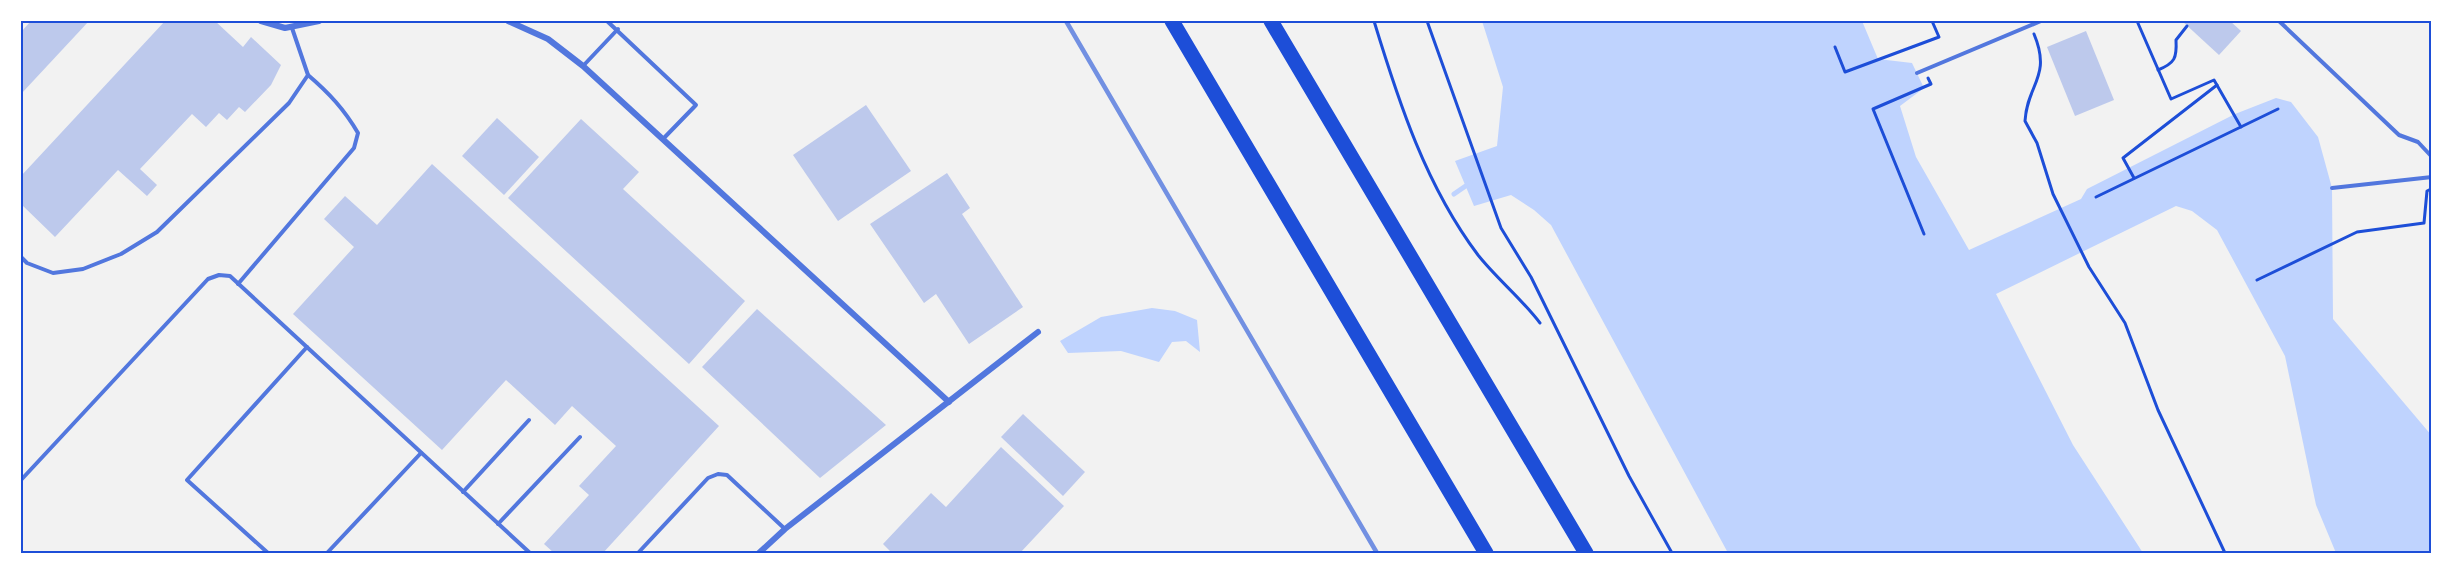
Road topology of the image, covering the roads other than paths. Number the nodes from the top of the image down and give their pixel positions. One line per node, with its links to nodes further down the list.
1 (261, 21): 10 (street)
2 (320, 21): 10 (street)
3 (507, 21): 12 (street)
4 (607, 21): 11 (lane)
5 (1172, 21): 36 (highway)
6 (1271, 21): 37 (highway)
7 (2041, 21): 9 (lane)
8 (2279, 21): 16 (lane)
9 (2029, 23): 13 (lane)
10 (292, 28): 14 (lane)
11 (618, 29): 12 (lane); 15 (lane)
12 (583, 66): 15 (street)
13 (1917, 73)
14 (308, 75): 19 (lane); 20 (lane)
15 (663, 139): 23 (street)
16 (2432, 157)
17 (2432, 177): 18 (lane)
18 (2332, 188)
19 (21, 257)
20 (238, 284): 22 (lane); 27 (lane)
21 (1038, 332): 23 (street)
22 (307, 347): 26 (lane); 31 (lane)
23 (949, 402): 30 (street)
24 (529, 420): 28 (lane)
25 (580, 437): 29 (lane)
26 (421, 453): 28 (lane); 32 (lane)
27 (21, 480)
28 (463, 492): 29 (lane)
29 (498, 524): 33 (lane)
30 (785, 529): 34 (lane); 35 (street)
31 (268, 553)
32 (327, 553)
33 (530, 553)
34 (638, 553)
35 (759, 553)
36 (1486, 553)
37 (1586, 553)

